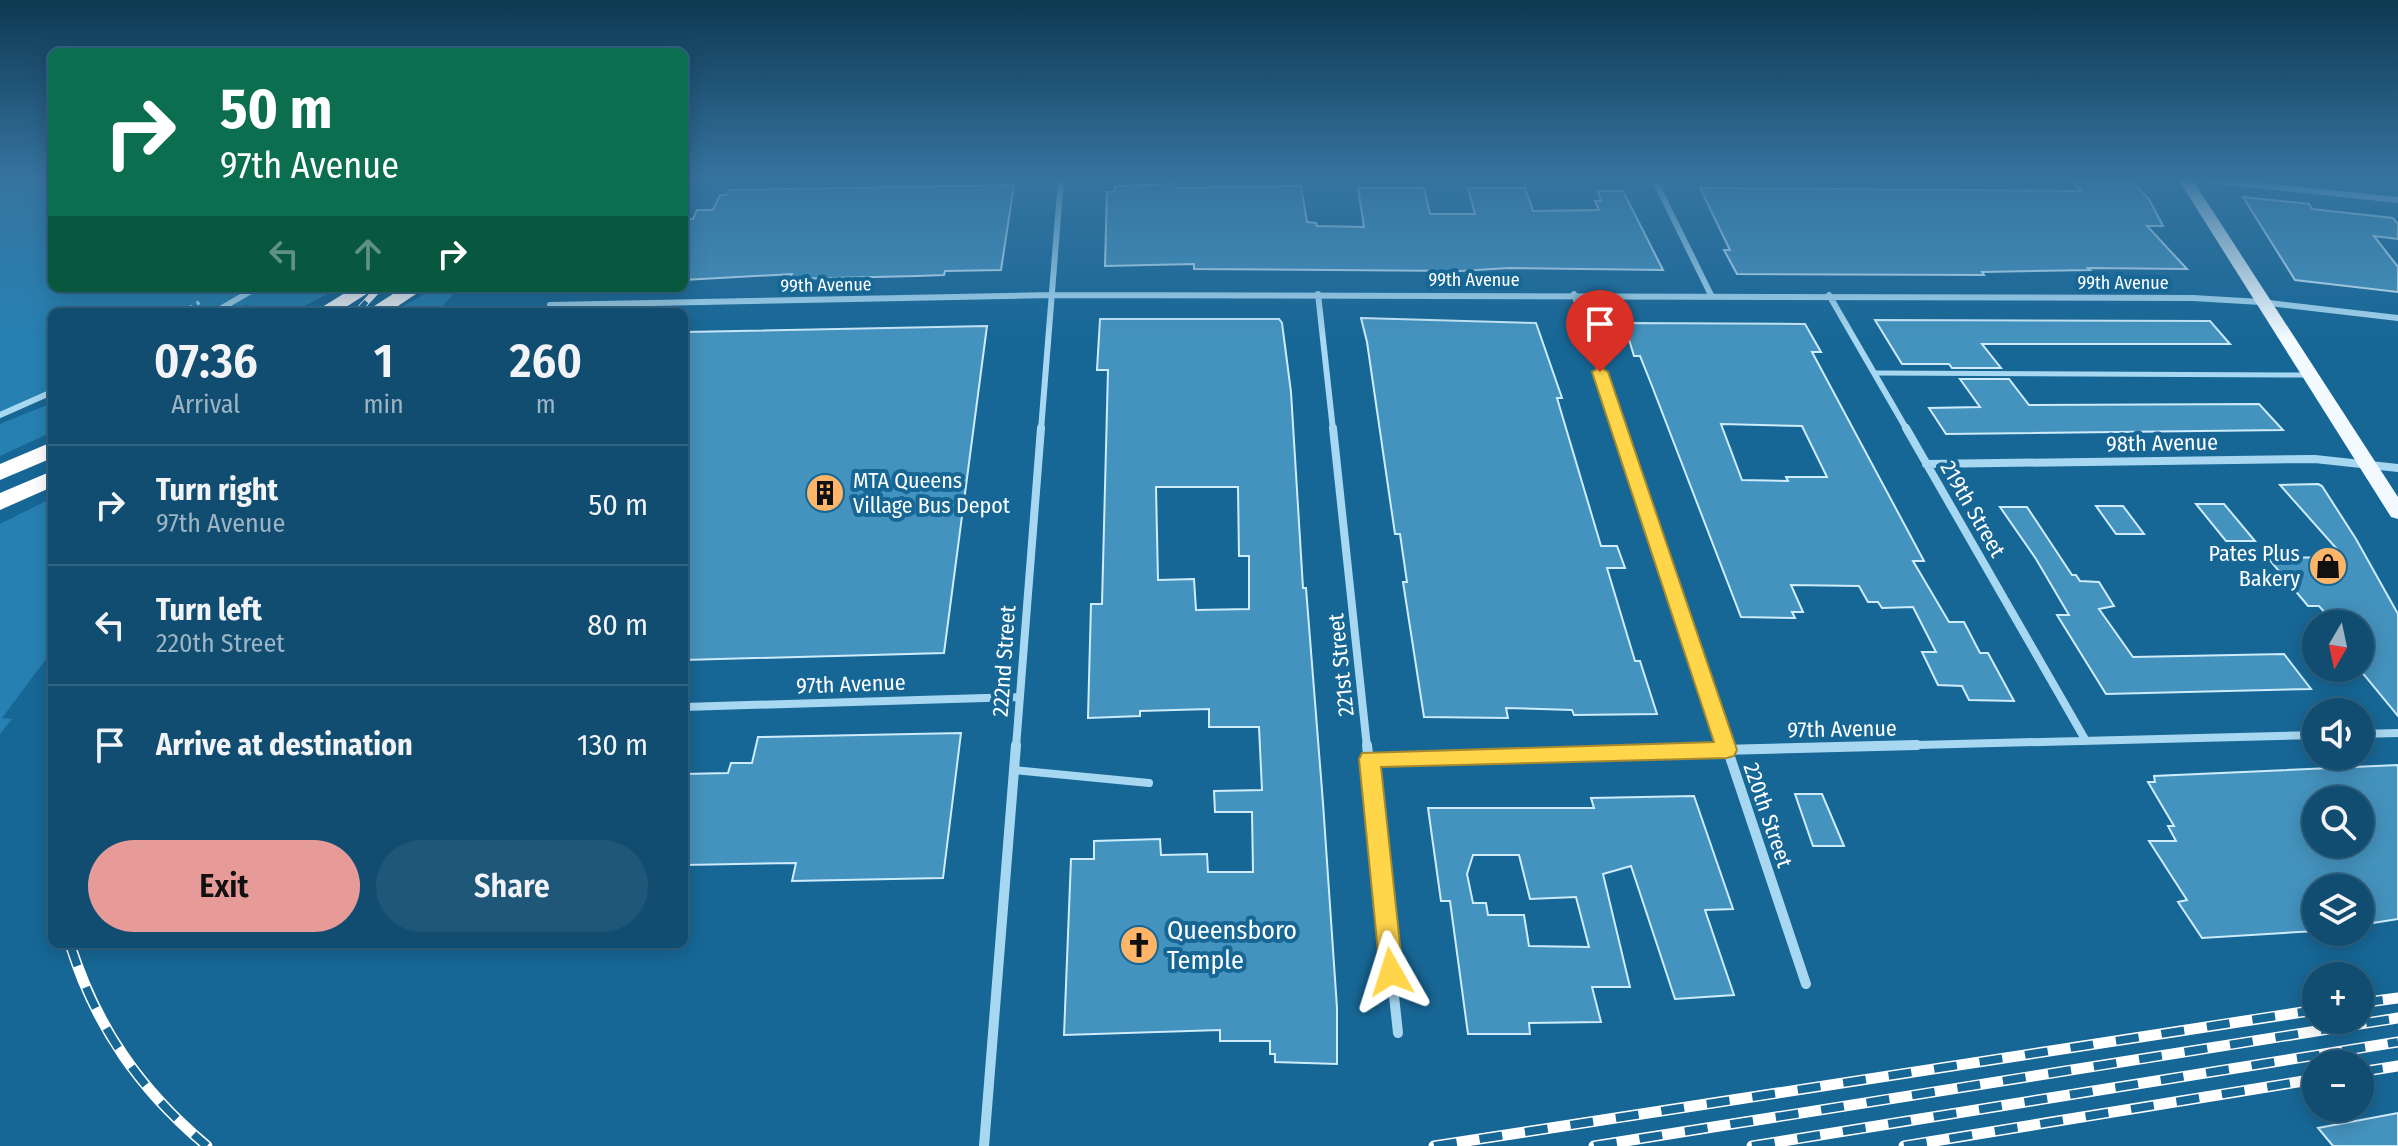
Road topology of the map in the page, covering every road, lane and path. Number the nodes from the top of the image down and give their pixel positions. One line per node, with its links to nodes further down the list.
1 (1056, 232): 9 (street, 222nd Street)
2 (1680, 232): 10 (street)
3 (2218, 232): 12 (main road)
4 (249, 292): 14 (street)
5 (360, 292): 15 (highway)
6 (409, 292): 16 (highway)
7 (1318, 294): 8 (street, 99th Avenue); 9 (street, 99th Avenue); 37 (street, 221st Street)
8 (1574, 294): 10 (street, 99th Avenue); 36 (street, 220th Street)
9 (1051, 295): 13 (street, 99th Avenue); 30 (street, 222nd Street)
10 (1711, 295): 11 (street, 99th Avenue)
11 (1829, 295): 12 (street, 99th Avenue); 18 (street, 219th Street)
12 (2261, 302): 17 (street, 99th Avenue); 19 (main road)
13 (550, 305)
14 (222, 308)
15 (331, 308)
16 (382, 308)
17 (2398, 318)
18 (1874, 373): 19 (lane); 23 (street, 219th Street)
19 (2309, 375): 24 (main road)
20 (48, 394): 21 (street)
21 (0, 415)
22 (48, 451): 26 (highway)
23 (1926, 464): 24 (street, 98th Avenue); 35 (street, 219th Street)
24 (2367, 464): 25 (street, 98th Avenue); 29 (main road)
25 (2398, 468)
26 (0, 473)
27 (48, 480): 28 (highway)
28 (0, 504)
29 (2398, 512)
30 (1019, 697): 31 (street, 97th Avenue); 38 (street, 222nd Street)
31 (688, 707)
32 (2398, 733): 33 (street)
33 (2374, 734)
34 (2302, 735): 35 (street, 97th Avenue)
35 (2086, 741): 36 (street, 97th Avenue)
36 (1727, 750): 37 (street, 97th Avenue); 40 (street, 220th Street)
37 (1370, 759): 41 (street, 221st Street)
38 (1013, 770): 39 (lane); 42 (street, 222nd Street)
39 (1149, 783)
40 (1806, 984)
41 (1398, 1033)
42 (984, 1146)

